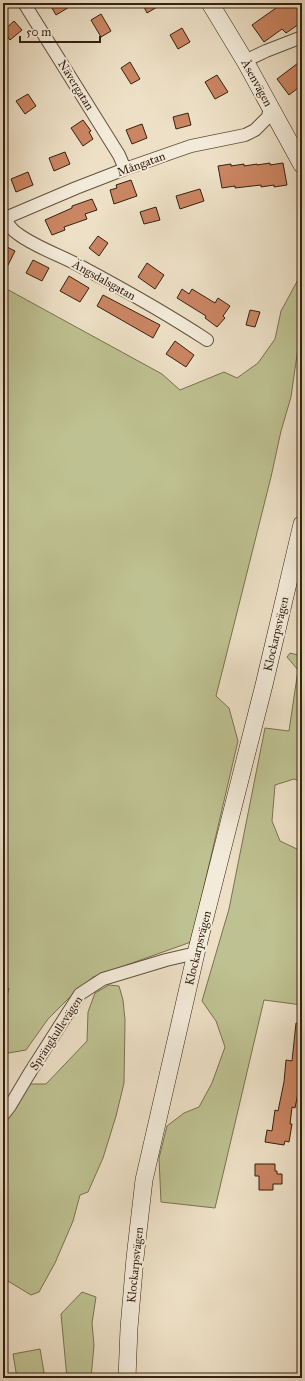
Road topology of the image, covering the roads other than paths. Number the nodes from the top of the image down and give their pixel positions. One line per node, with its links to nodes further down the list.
1 (24, 3): 7 (street, Nävergatan)
2 (210, 3): 4 (street, Åsenvägen)
3 (302, 37): 4 (street)
4 (245, 61): 5 (street, Åsenvägen)
5 (270, 106): 6 (street, Åsenvägen); 7 (street, Mångatan)
6 (302, 165)
7 (125, 169): 8 (street, Mångatan)
8 (4, 218): 9 (street, Ängsdalsgatan)
9 (207, 340)
10 (302, 524): 11 (street, Klockarpsvägen)
11 (196, 953): 12 (street, Sprängkullevägen); 13 (street, Klockarpsvägen)
12 (3, 1115)
13 (127, 1378)

